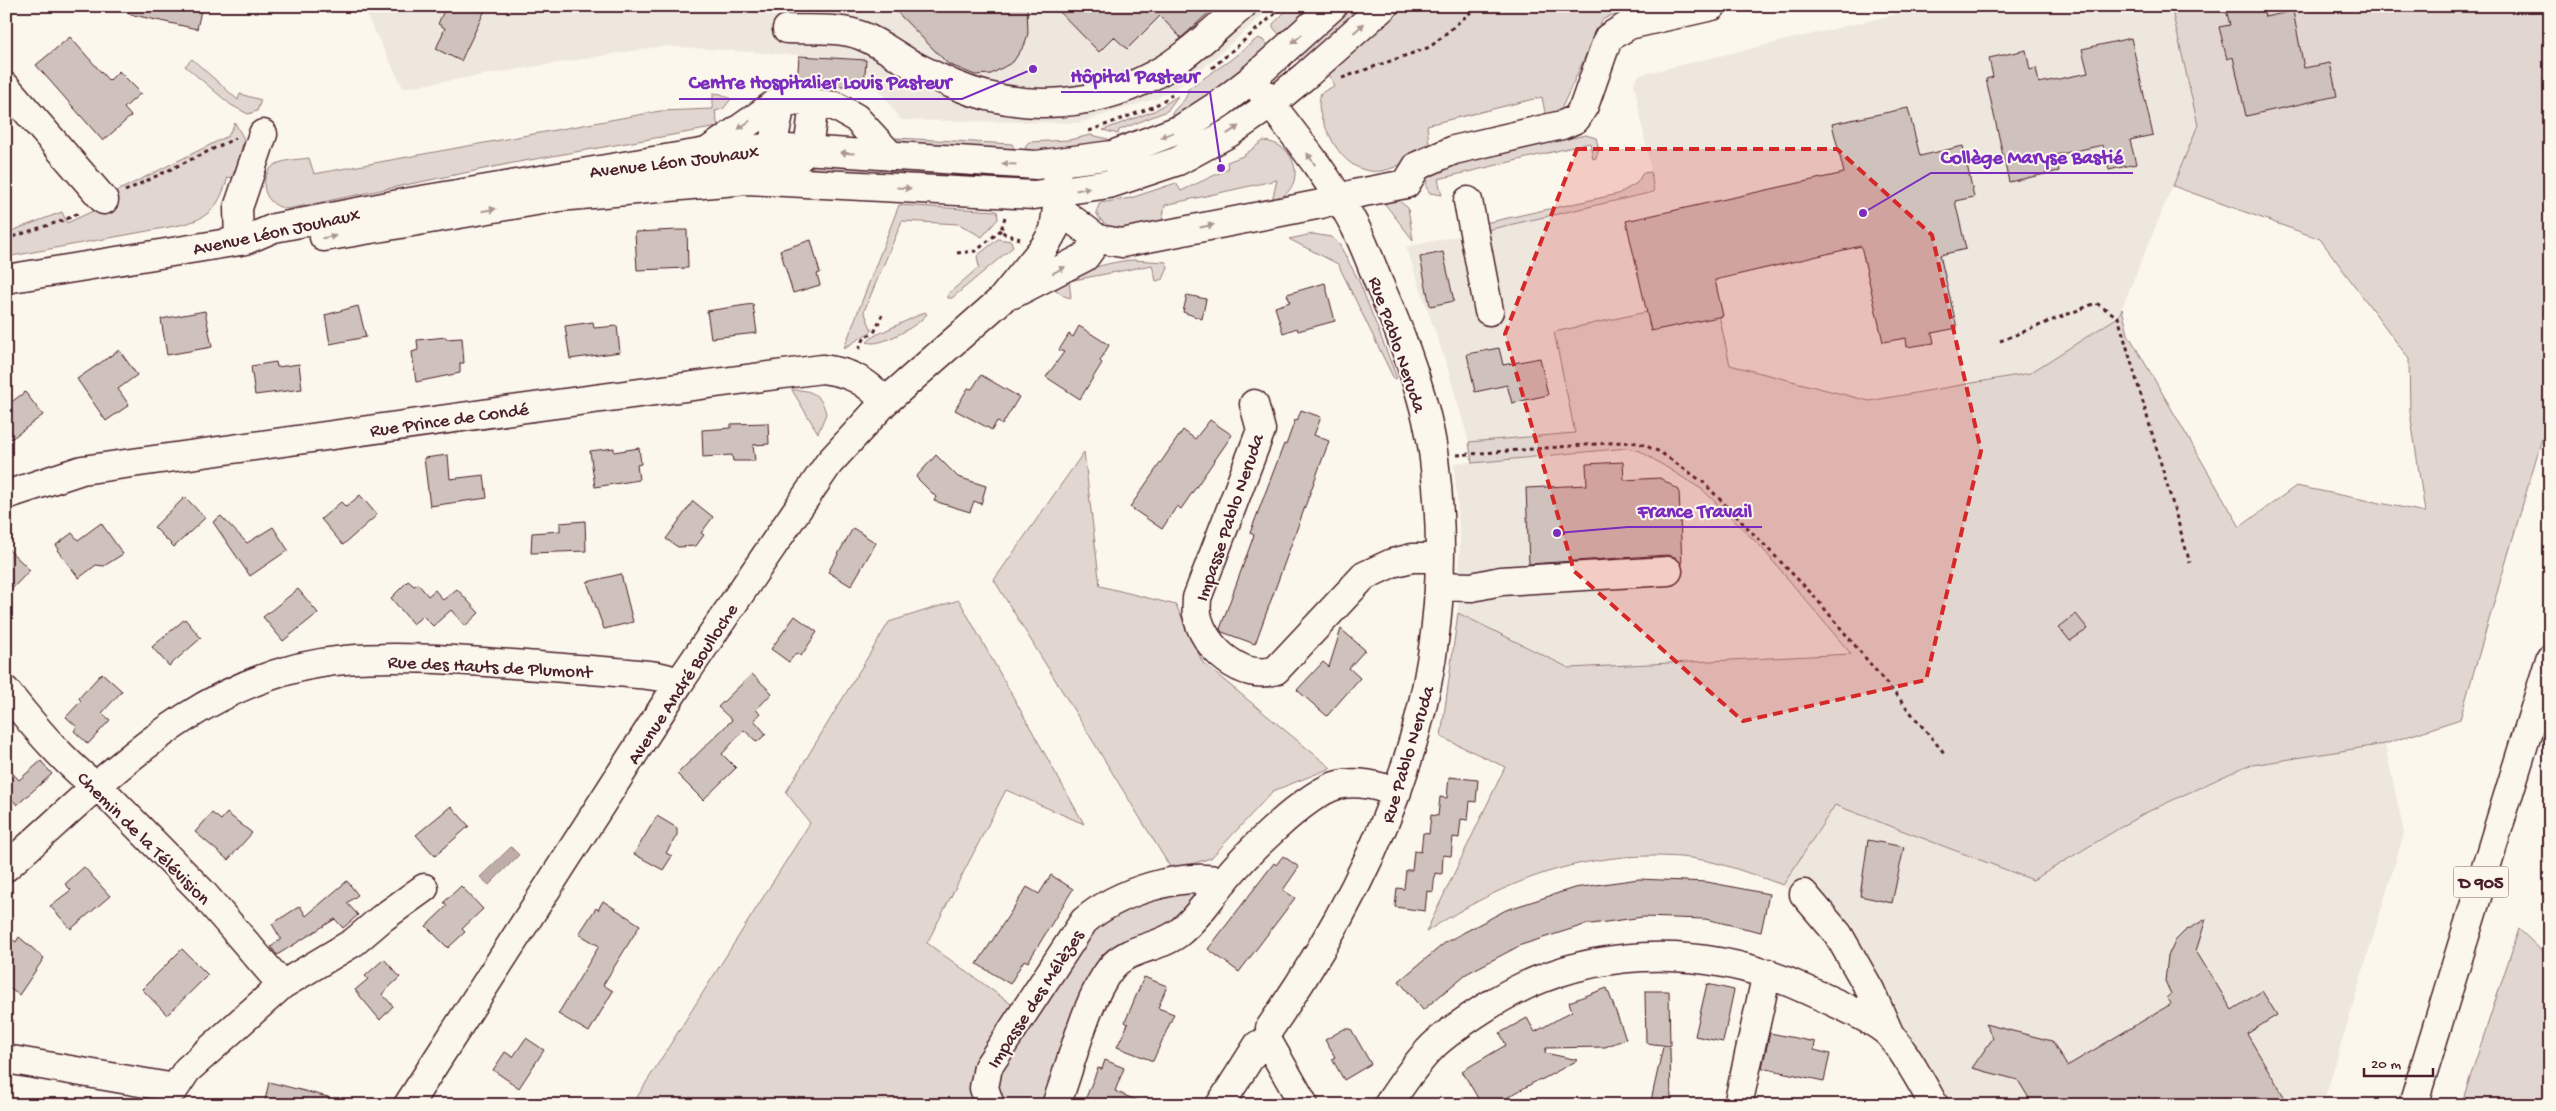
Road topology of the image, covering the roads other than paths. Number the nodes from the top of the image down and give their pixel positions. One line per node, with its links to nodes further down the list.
1 (1242, 6): 5 (street)
2 (1334, 6): 6 (street, Avenue Léon Jouhaux, one-way to 6)
3 (1384, 6): 10 (street, one-way to 3)
4 (1712, 6): 18 (street)
5 (787, 29)
6 (1252, 79): 10 (street, Rue Pablo Neruda); 16 (street, Avenue Léon Jouhaux, one-way to 16)
7 (6, 87): 19 (street)
8 (782, 99): 9 (street); 12 (street); 14 (street, one-way to 14)
9 (814, 103): 13 (street); 15 (street)
10 (1271, 104): 18 (street, Rue Pablo Neruda, one-way to 10); 20 (street, one-way to 10)
11 (263, 134): 23 (street)
12 (772, 148): 13 (street, Avenue Léon Jouhaux); 14 (street, Avenue Léon Jouhaux)
13 (808, 150): 15 (street, Avenue Léon Jouhaux, one-way to 13); 17 (street)
14 (707, 152): 23 (street, Avenue Léon Jouhaux)
15 (891, 156): 16 (street, Avenue Léon Jouhaux, one-way to 15)
16 (1056, 164): 20 (street)
17 (616, 192): 20 (street, one-way to 20); 23 (street, one-way to 17)
18 (1339, 199): 22 (street, one-way to 18); 30 (street, Rue Pablo Neruda)
19 (104, 200)
20 (1057, 200): 22 (street); 25 (street)
21 (1468, 201): 26 (street)
22 (1098, 239): 25 (street, one-way to 22)
23 (242, 241): 24 (street, Avenue Léon Jouhaux)
24 (6, 279)
25 (1001, 300): 27 (street, Avenue André Boulloche)
26 (1489, 311)
27 (885, 402): 29 (street, Rue Prince de Condé); 34 (street, Avenue André Boulloche)
28 (1254, 404): 30 (street, Impasse Pablo Neruda)
29 (6, 495)
30 (1440, 558): 32 (street, Rue Pablo Neruda)
31 (1668, 571): 32 (street)
32 (1440, 586): 37 (street, Rue Pablo Neruda)
33 (2550, 659): 56 (street, D 905)
34 (679, 683): 36 (street, Rue des Hauts de Plumont); 48 (street, Avenue André Boulloche)
35 (6, 691): 36 (street, Chemin de la Télévision)
36 (98, 787): 38 (street, Rue des Hauts de Plumont); 43 (street, Chemin de la Télévision)
37 (1397, 792): 39 (street); 45 (street, Rue Pablo Neruda)
38 (6, 868)
39 (1224, 881): 49 (street, Impasse des Mélèzes); 50 (street)
40 (424, 888): 43 (street)
41 (1804, 894): 44 (street)
42 (1767, 974): 44 (street); 53 (street); 54 (street)
43 (282, 985): 47 (street)
44 (1889, 1034): 55 (street)
45 (1266, 1040): 51 (street, Rue Pablo Neruda); 52 (street)
46 (6, 1059): 47 (street)
47 (178, 1096)
48 (408, 1105)
49 (990, 1105)
50 (1056, 1105)
51 (1220, 1105)
52 (1304, 1105)
53 (1388, 1105)
54 (1738, 1105)
55 (1934, 1105)
56 (2413, 1105)

